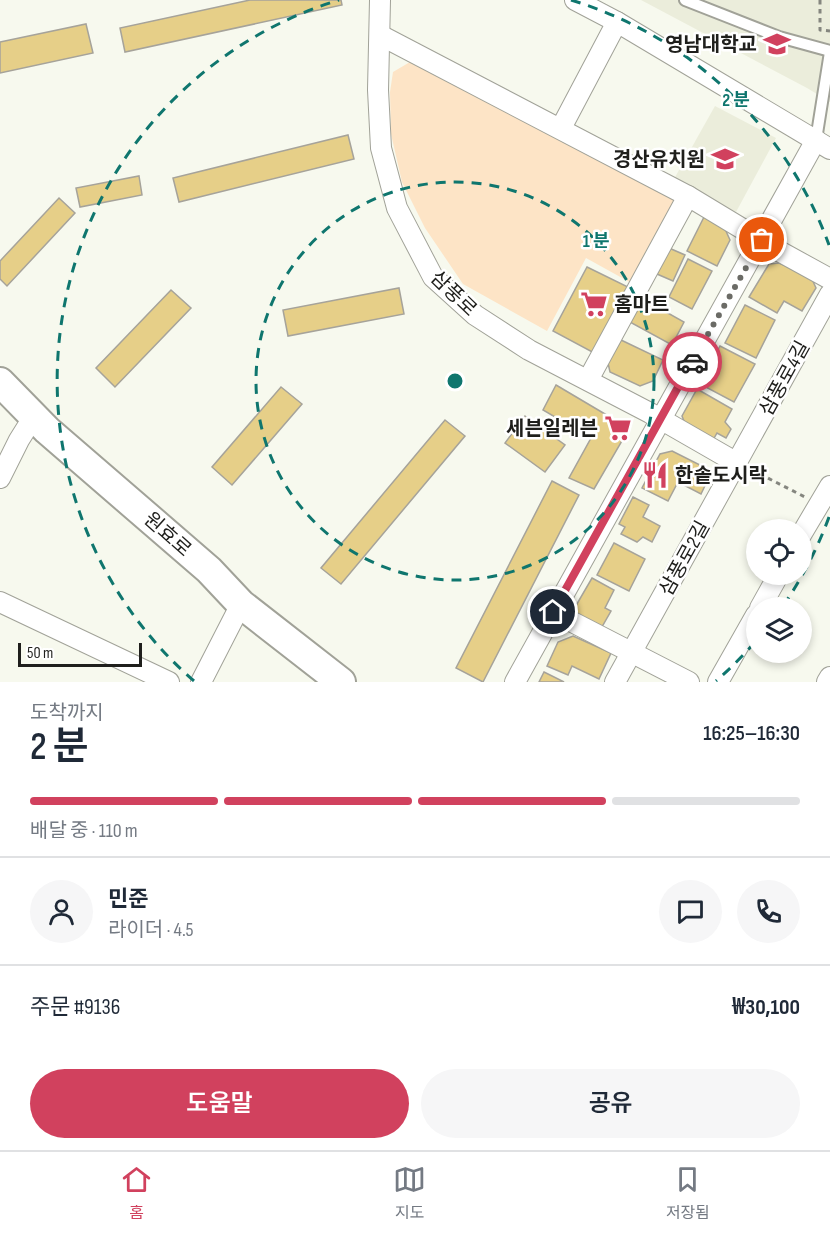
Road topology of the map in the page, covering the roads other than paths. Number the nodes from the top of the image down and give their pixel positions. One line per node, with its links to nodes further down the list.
1 (380, 0): 5 (street, 삼풍로)
2 (575, 0): 4 (street)
3 (685, 0): 6 (lane)
4 (617, 22): 7 (street); 8 (street)
5 (380, 35): 7 (street); 13 (street, 삼풍로)
6 (830, 51): 8 (lane)
7 (561, 128): 9 (street)
8 (823, 145): 10 (street)
9 (688, 196): 10 (street); 13 (street)
10 (762, 240): 11 (street); 16 (street)
11 (830, 279)
12 (830, 294): 17 (street, 삼풍로4길)
13 (588, 380): 16 (street, 삼풍로)
14 (0, 382): 15 (main road, 원효로)
15 (34, 416): 18 (street); 22 (main road, 원효로)
16 (660, 419): 17 (street, 삼풍로); 23 (street)
17 (737, 463): 25 (street, 삼풍로2길)
18 (0, 478)
19 (830, 486): 20 (street)
20 (811, 519)
21 (0, 602): 27 (street)
22 (241, 604): 28 (street); 29 (main road, 원효로)
23 (553, 612): 25 (street); 30 (street)
24 (746, 633): 33 (street)
25 (631, 653): 31 (street, 삼풍로2길); 32 (street)
26 (830, 677): 34 (street)
27 (169, 682)
28 (201, 682)
29 (340, 682)
30 (515, 682)
31 (615, 682)
32 (689, 682)
33 (718, 682)
34 (827, 682)

